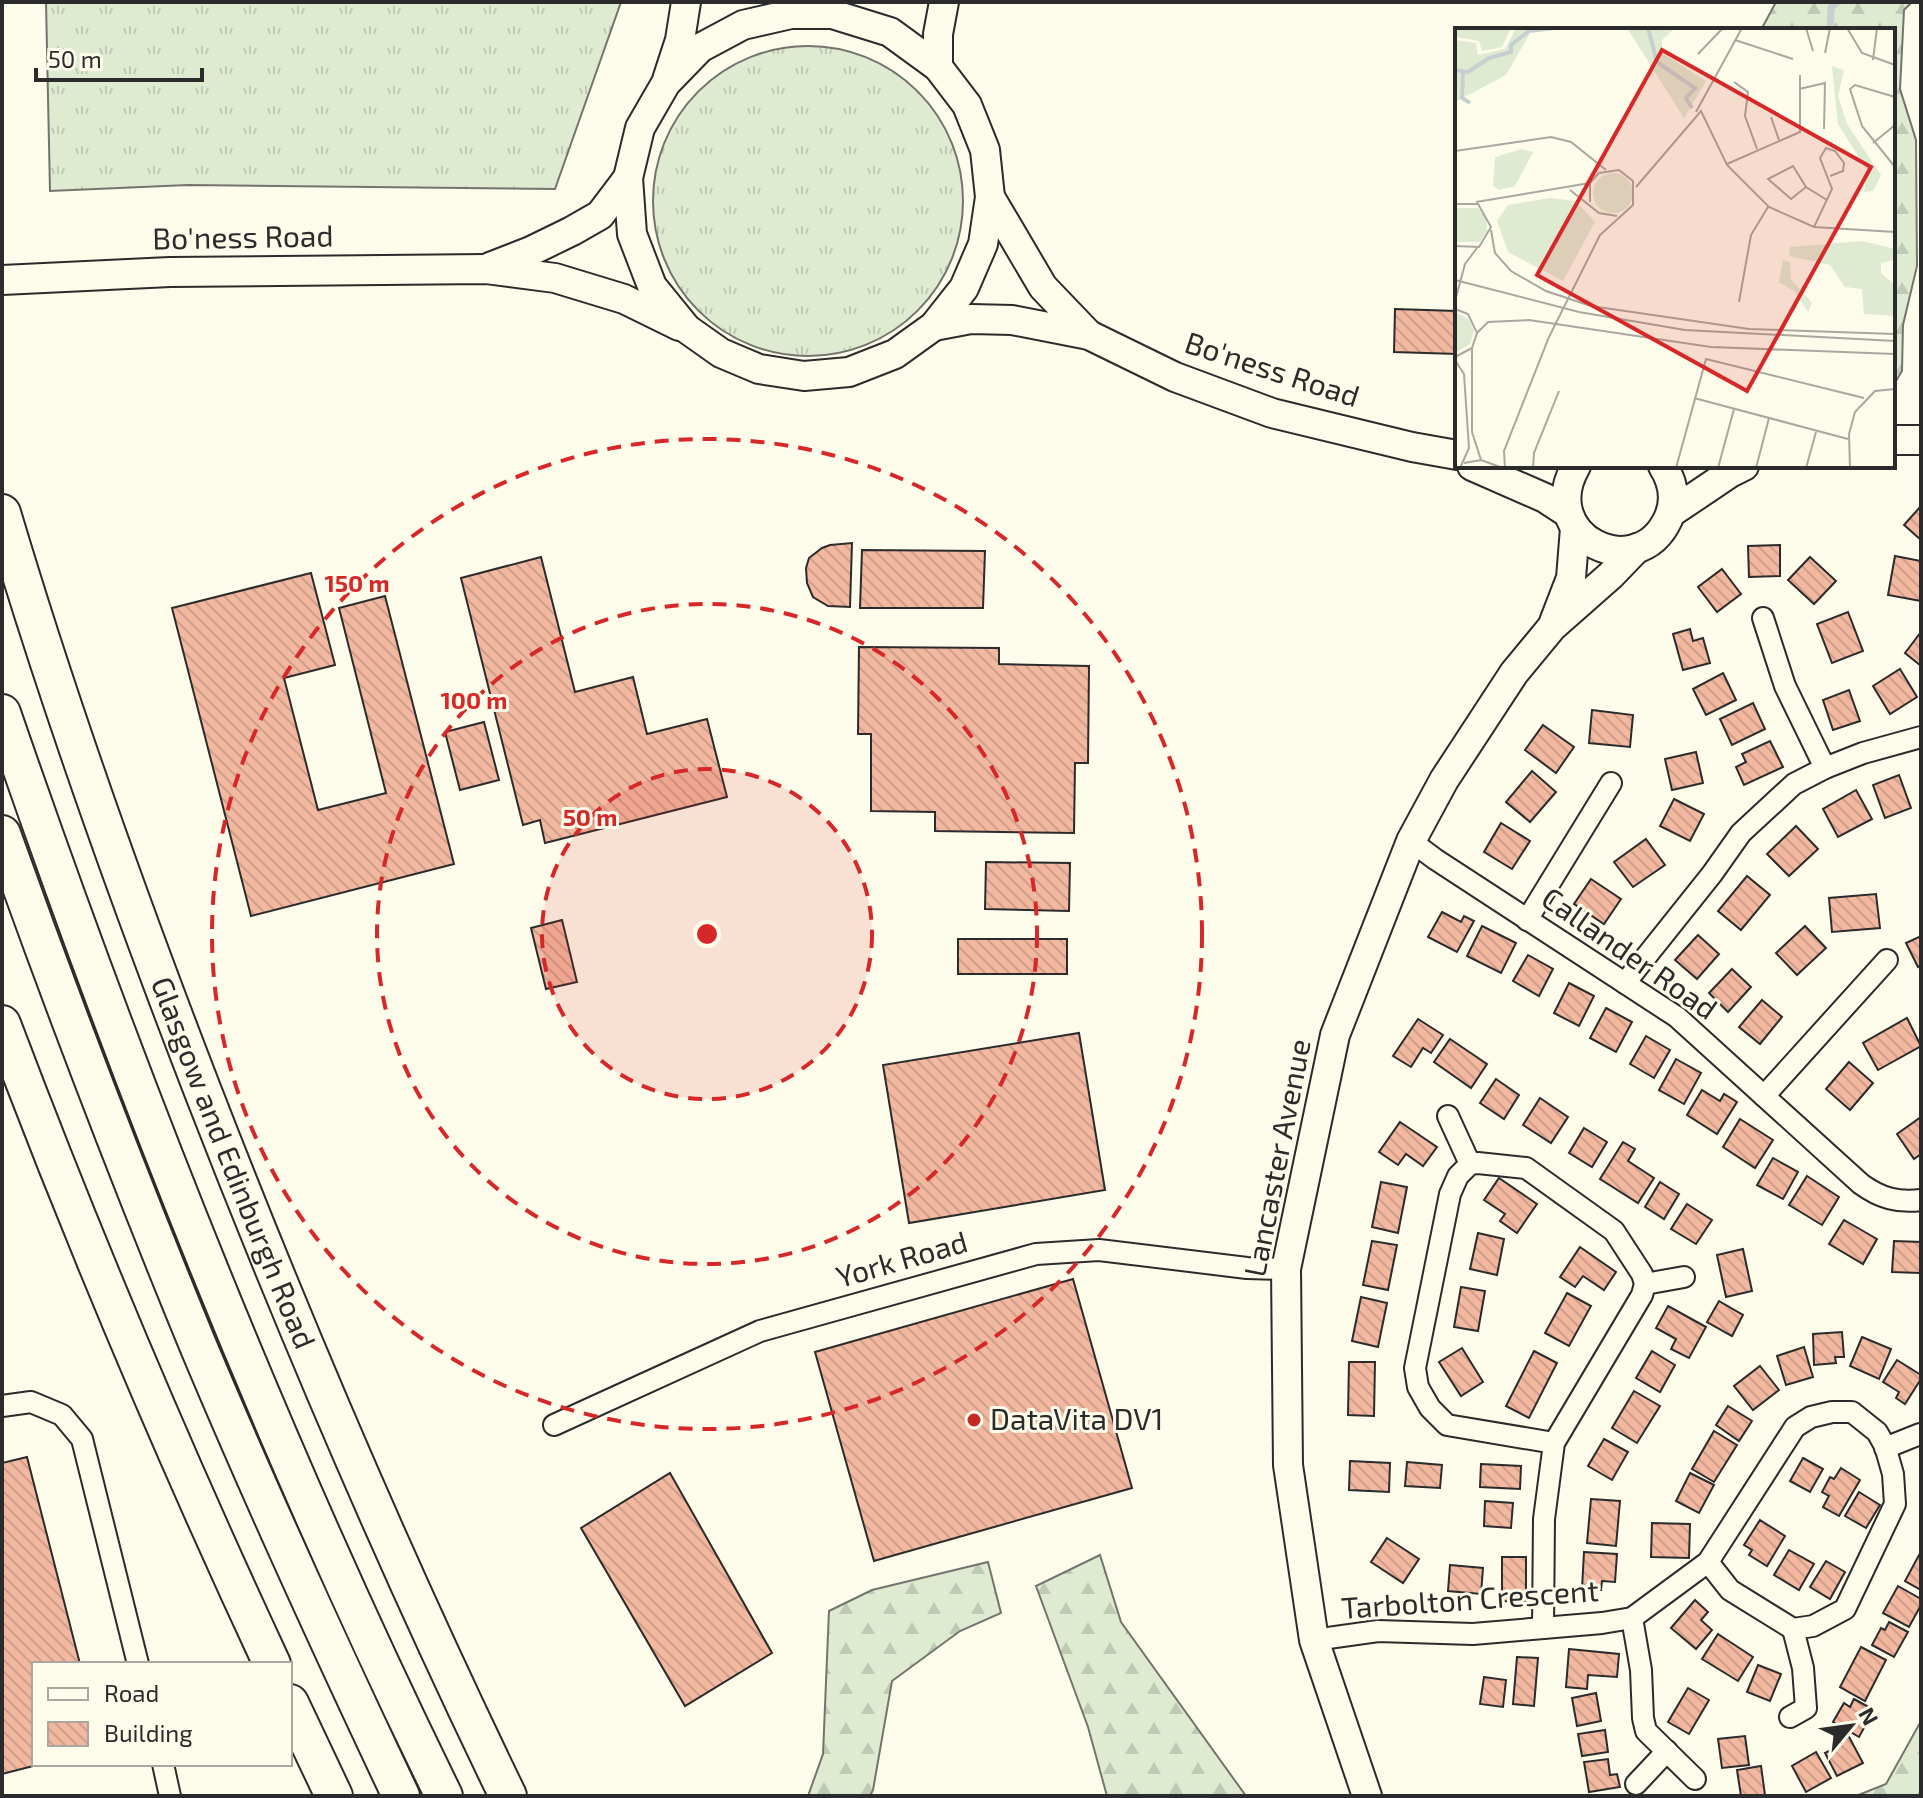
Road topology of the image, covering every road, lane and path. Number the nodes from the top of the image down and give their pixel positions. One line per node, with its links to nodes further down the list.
1 (686, 2): 6 (main road)
2 (944, 2): 5 (main road)
3 (781, 8): 4 (main road); 6 (main road)
4 (845, 8): 5 (main road)
5 (938, 67): 8 (main road)
6 (666, 83): 7 (main road)
7 (628, 178): 9 (main road, Bo'ness Road); 12 (main road)
8 (990, 197): 11 (main road); 13 (main road, Bo'ness Road)
9 (486, 269): 10 (main road, Bo'ness Road); 12 (main road, Bo'ness Road)
10 (2, 280)
11 (934, 326): 12 (main road); 13 (main road, Bo'ness Road)
12 (687, 329)
13 (1089, 335): 16 (main road, Bo'ness Road)
14 (1895, 440): 15 (main road)
15 (1921, 440)
16 (1451, 456)
17 (1477, 468): 23 (main road)
18 (1575, 468): 23 (main road, Lancaster Avenue)
19 (1664, 468): 21 (main road)
20 (1740, 468): 21 (main road, Lancaster Avenue)
21 (1672, 512): 24 (main road, Lancaster Avenue)
22 (2, 513): 66 (highway, Glasgow and Edinburgh Road)
23 (1572, 520): 24 (main road); 26 (main road, Lancaster Avenue)
24 (1637, 548): 26 (main road, Lancaster Avenue)
25 (1763, 618): 29 (street)
26 (1552, 627): 32 (main road, Lancaster Avenue)
27 (2, 713): 65 (highway)
28 (1921, 737): 29 (street)
29 (1825, 768): 35 (street)
30 (1611, 783): 33 (street)
31 (2, 834): 64 (highway)
32 (1411, 841): 33 (street, Callander Road); 41 (main road, Lancaster Avenue)
33 (1527, 920): 35 (street, Callander Road)
34 (1887, 960): 37 (street)
35 (1625, 983): 37 (street, Callander Road)
36 (2, 1024): 55 (highway)
37 (1764, 1096): 40 (street, Callander Road)
38 (1448, 1116): 39 (street)
39 (1470, 1164): 43 (street); 47 (street)
40 (1921, 1200)
41 (1286, 1269): 45 (street, York Road); 53 (main road, Lancaster Avenue)
42 (1684, 1277): 43 (street)
43 (1645, 1284): 47 (street)
44 (2, 1406): 54 (street)
45 (554, 1425)
46 (1920, 1434): 48 (street)
47 (1554, 1443): 51 (street)
48 (1885, 1448): 49 (street, Tarbolton Crescent); 52 (street, Tarbolton Crescent)
49 (1708, 1562): 50 (street, Tarbolton Crescent); 52 (street)
50 (1632, 1618): 51 (street, Tarbolton Crescent); 58 (street)
51 (1543, 1628): 53 (street, Tarbolton Crescent)
52 (1793, 1629): 57 (street)
53 (1314, 1640): 67 (main road, Lancaster Avenue)
54 (138, 1662)
55 (271, 1662)
56 (292, 1707): 63 (highway)
57 (1790, 1717)
58 (1667, 1751): 60 (street); 61 (street)
59 (163, 1766): 62 (street)
60 (1695, 1779)
61 (1636, 1784)
62 (170, 1796)
63 (334, 1796)
64 (401, 1796)
65 (444, 1796)
66 (508, 1796)
67 (1367, 1796)

